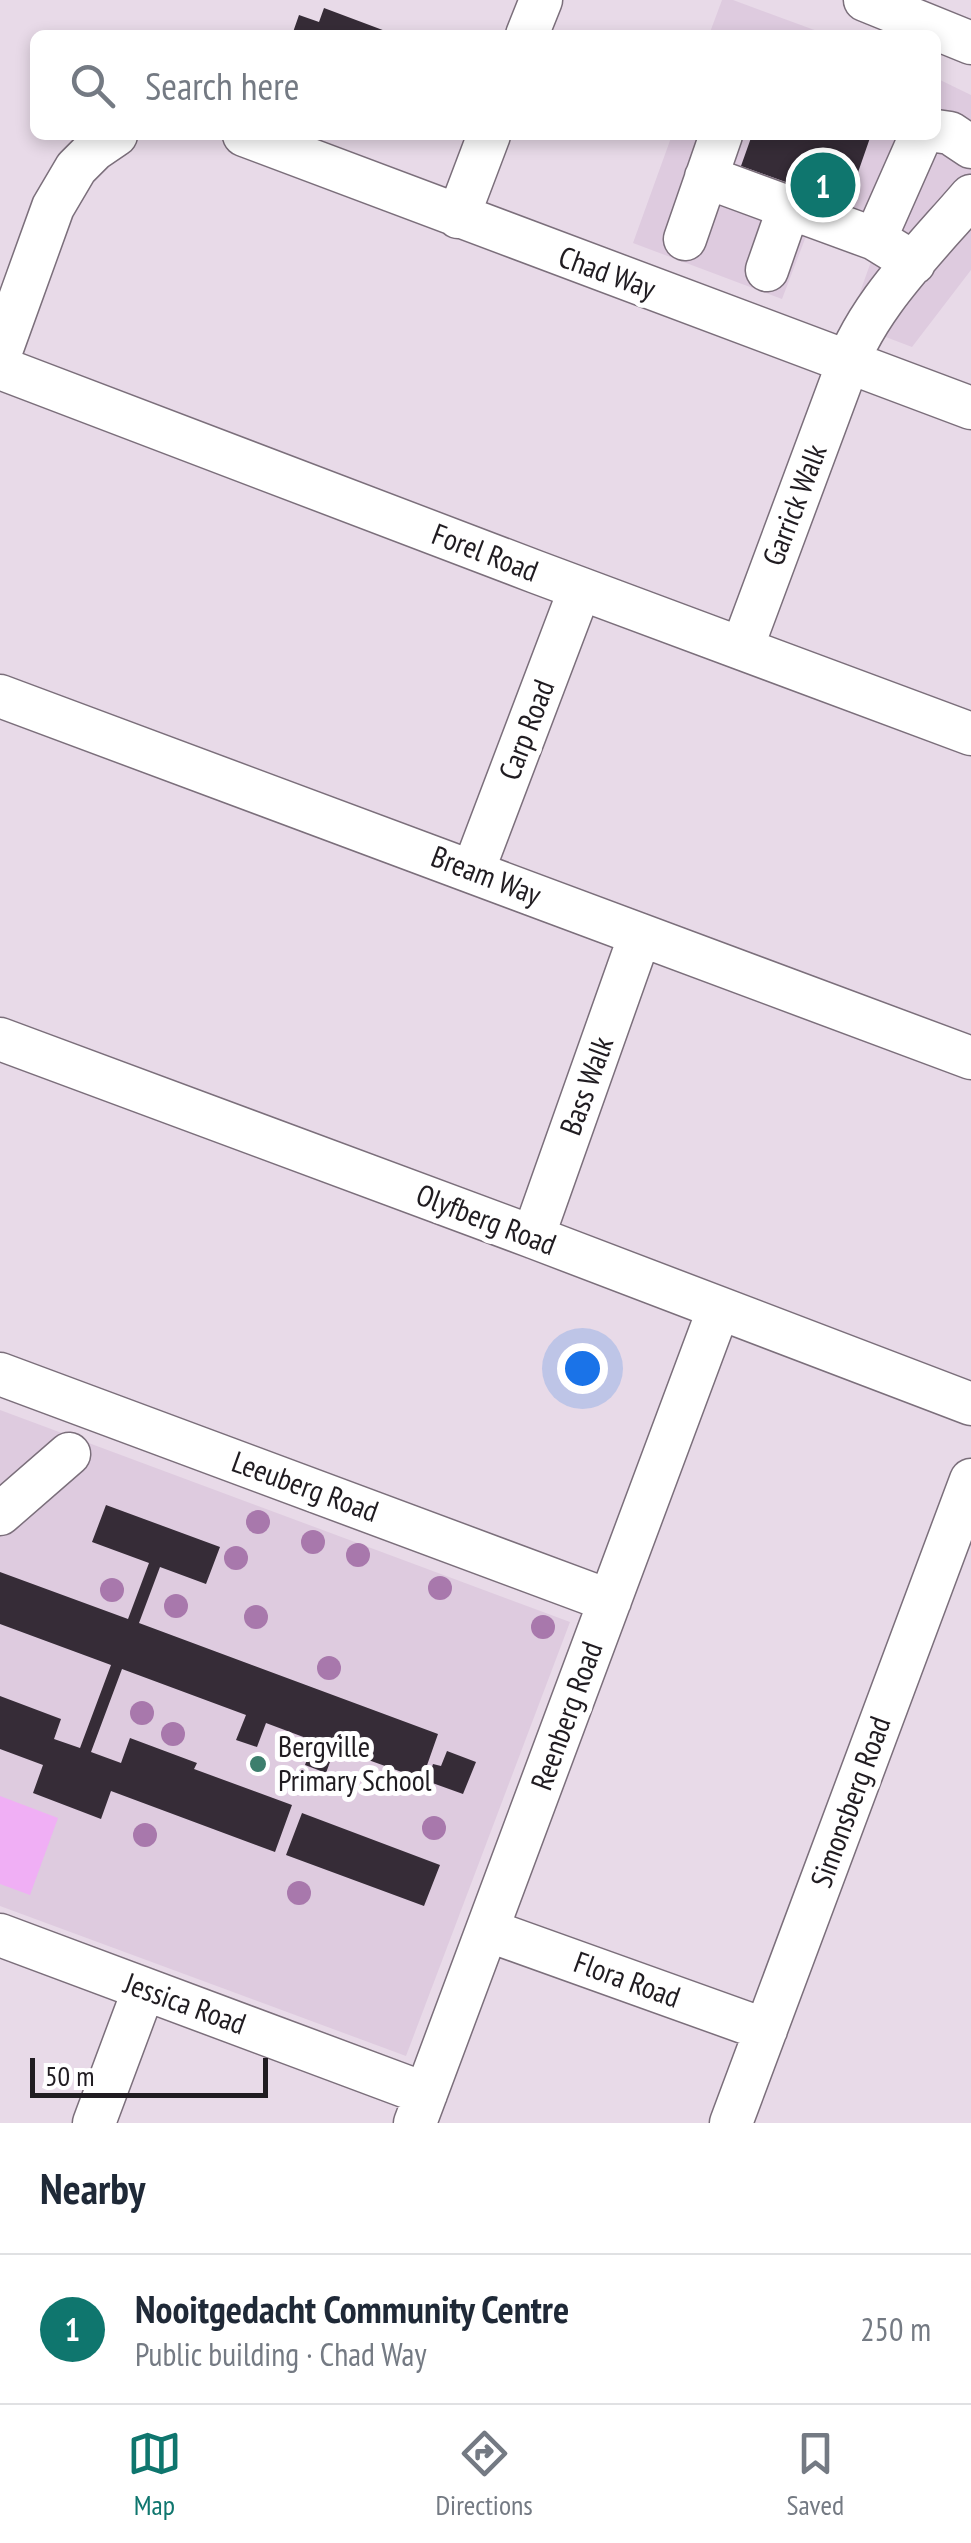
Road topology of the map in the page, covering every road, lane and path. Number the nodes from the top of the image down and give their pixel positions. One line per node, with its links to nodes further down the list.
1 (541, 0): 3 (street)
2 (865, 0): 4 (street)
3 (530, 30)
4 (939, 30)
5 (941, 31): 6 (street)
6 (971, 43)
7 (941, 132): 13 (street)
8 (109, 140): 22 (street)
9 (257, 140): 17 (street, Chad Way)
10 (487, 140): 17 (street)
11 (719, 140): 14 (street)
12 (919, 140): 19 (street)
13 (971, 147)
14 (706, 177): 16 (street); 18 (street)
15 (971, 196): 20 (street, Garrick Walk)
16 (789, 207): 19 (street); 21 (street)
17 (458, 217): 23 (street, Chad Way)
18 (684, 239)
19 (875, 239): 20 (street)
20 (914, 263): 23 (street, Garrick Walk)
21 (767, 270)
22 (0, 354)
23 (846, 361): 25 (street, Chad Way); 27 (street, Garrick Walk)
24 (0, 368): 26 (street, Forel Road)
25 (971, 408)
26 (580, 588): 27 (street, Forel Road); 30 (street, Carp Road)
27 (742, 648): 29 (street, Forel Road)
28 (0, 696): 30 (street, Bream Way)
29 (971, 734)
30 (473, 871): 31 (street, Bream Way)
31 (640, 935): 33 (street, Bream Way); 34 (street, Bass Walk)
32 (0, 1039): 34 (street, Olyfberg Road)
33 (971, 1058)
34 (533, 1237): 35 (street, Olyfberg Road)
35 (719, 1308): 38 (street, Olyfberg Road); 41 (street, Reenberg Road)
36 (0, 1374): 37 (street, Leeuberg Road)
37 (82, 1404): 40 (street); 41 (street, Leeuberg Road)
38 (971, 1404)
39 (971, 1480): 45 (street, Simonsberg Road)
40 (0, 1514)
41 (610, 1600): 42 (street, Reenberg Road)
42 (487, 1930): 45 (street, Flora Road); 46 (street, Reenberg Road)
43 (0, 1935): 44 (street, Jessica Road)
44 (144, 1989): 46 (street, Jessica Road); 47 (street)
45 (766, 2030): 48 (street, Simonsberg Road)
46 (421, 2108)
47 (94, 2123)
48 (731, 2123)

